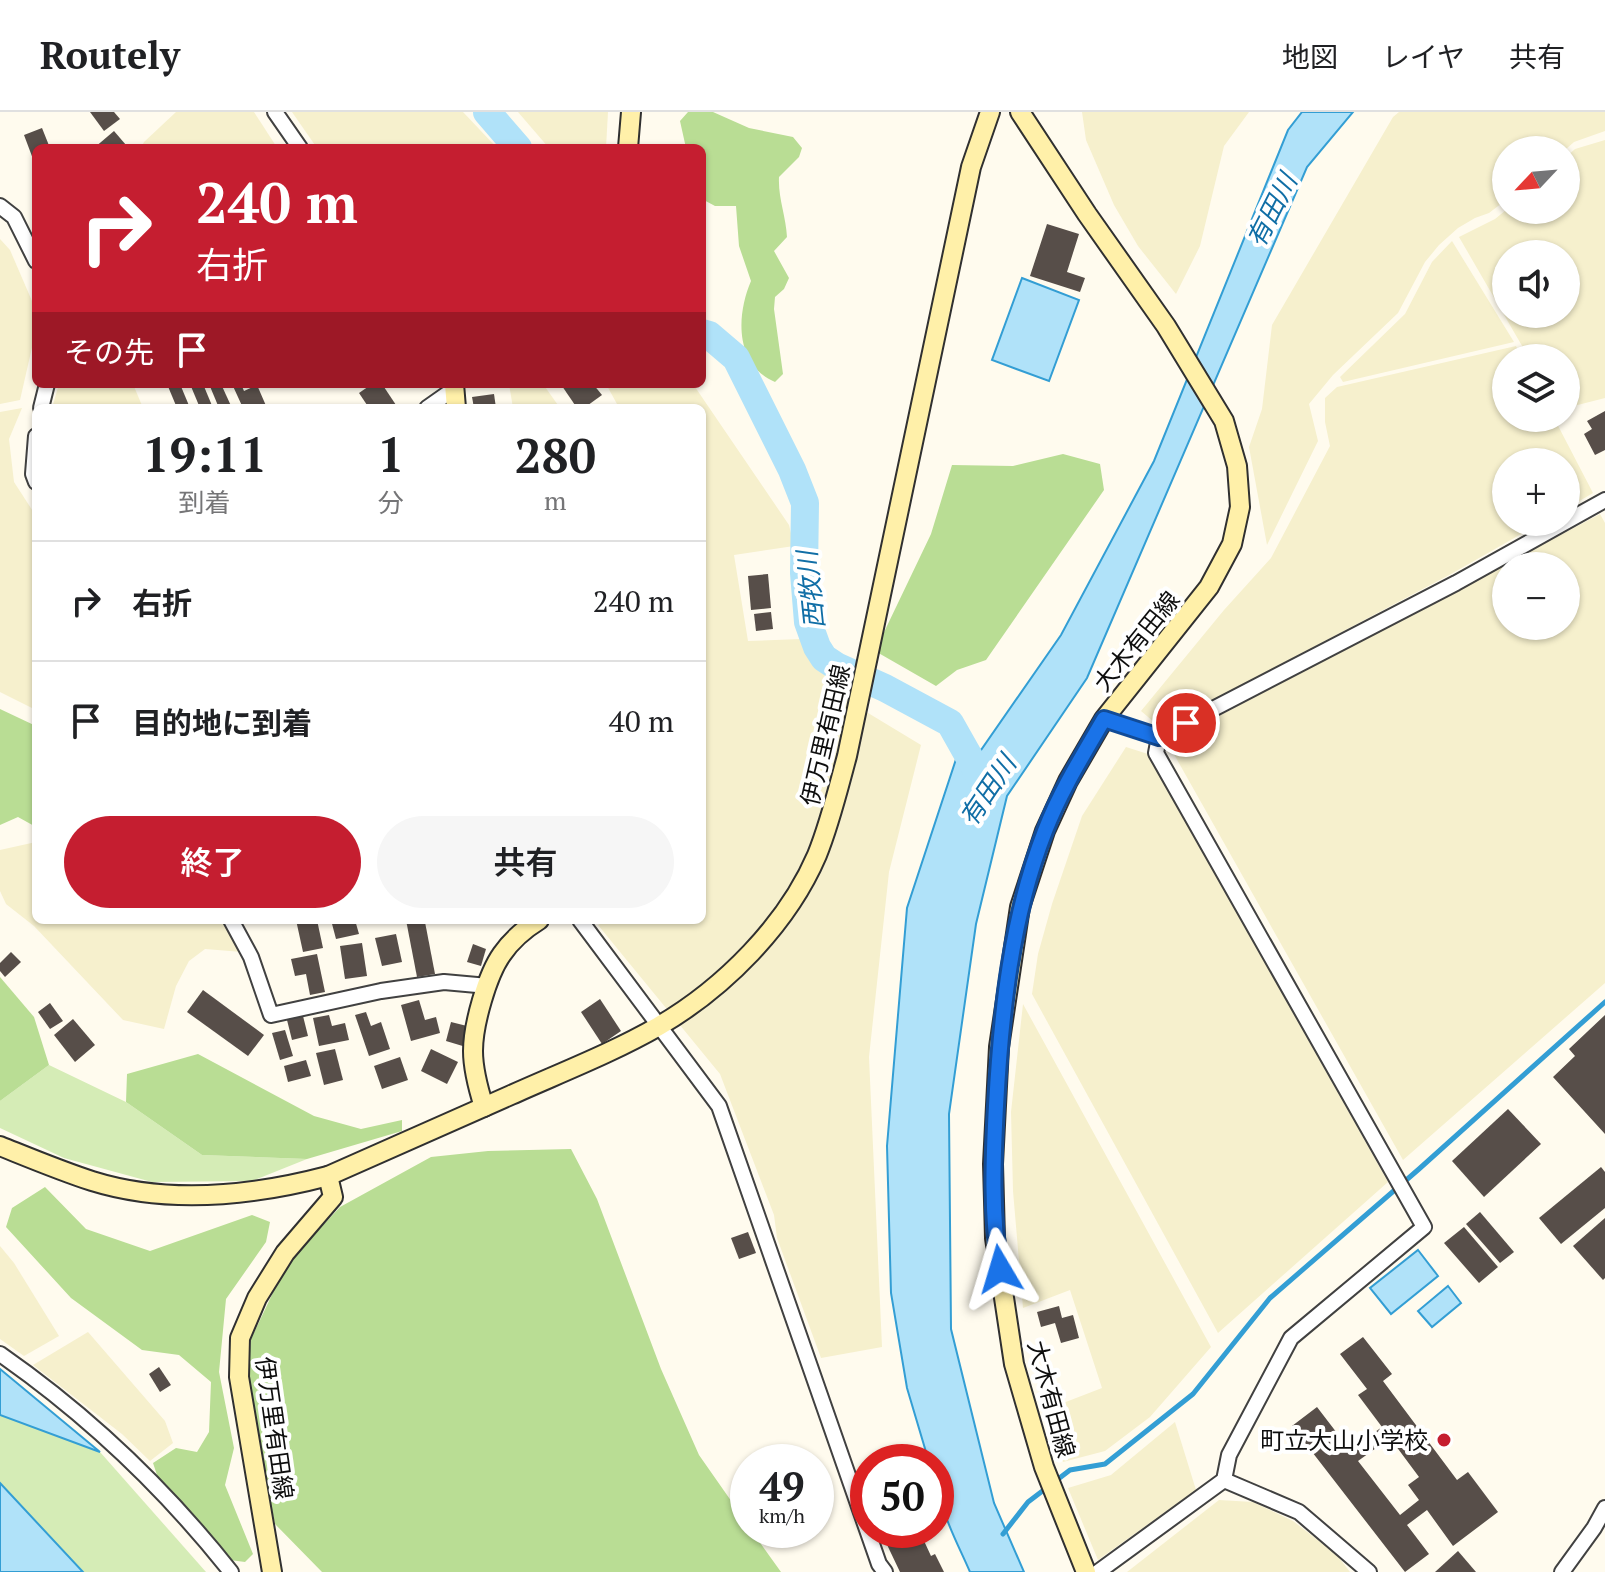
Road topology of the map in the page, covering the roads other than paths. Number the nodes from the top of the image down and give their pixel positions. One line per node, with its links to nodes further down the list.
1 (275, 112): 5 (street)
2 (631, 112): 6 (main road)
3 (990, 112): 18 (main road, 伊万里有田線)
4 (1020, 112): 12 (main road, 大木有田線)
5 (297, 144)
6 (628, 144)
7 (0, 206): 8 (street)
8 (32, 253)
9 (455, 394): 10 (street)
10 (435, 404)
11 (1605, 500): 13 (street)
12 (1104, 719): 13 (street); 28 (main road, 大木有田線)
13 (1159, 737): 23 (street)
14 (233, 924): 17 (street)
15 (532, 924): 17 (main road)
16 (583, 924): 18 (street)
17 (488, 986): 19 (main road)
18 (660, 1025): 19 (main road, 伊万里有田線); 27 (street)
19 (484, 1107): 21 (main road, 伊万里有田線)
20 (0, 1146): 21 (main road, 伊万里有田線)
21 (328, 1176): 26 (main road, 伊万里有田線)
22 (0, 1354): 25 (street)
23 (1224, 1480): 29 (street); 30 (street)
24 (1605, 1508): 31 (street)
25 (231, 1572)
26 (272, 1572)
27 (885, 1572)
28 (1086, 1572)
29 (1098, 1572)
30 (1369, 1572)
31 (1562, 1572)

